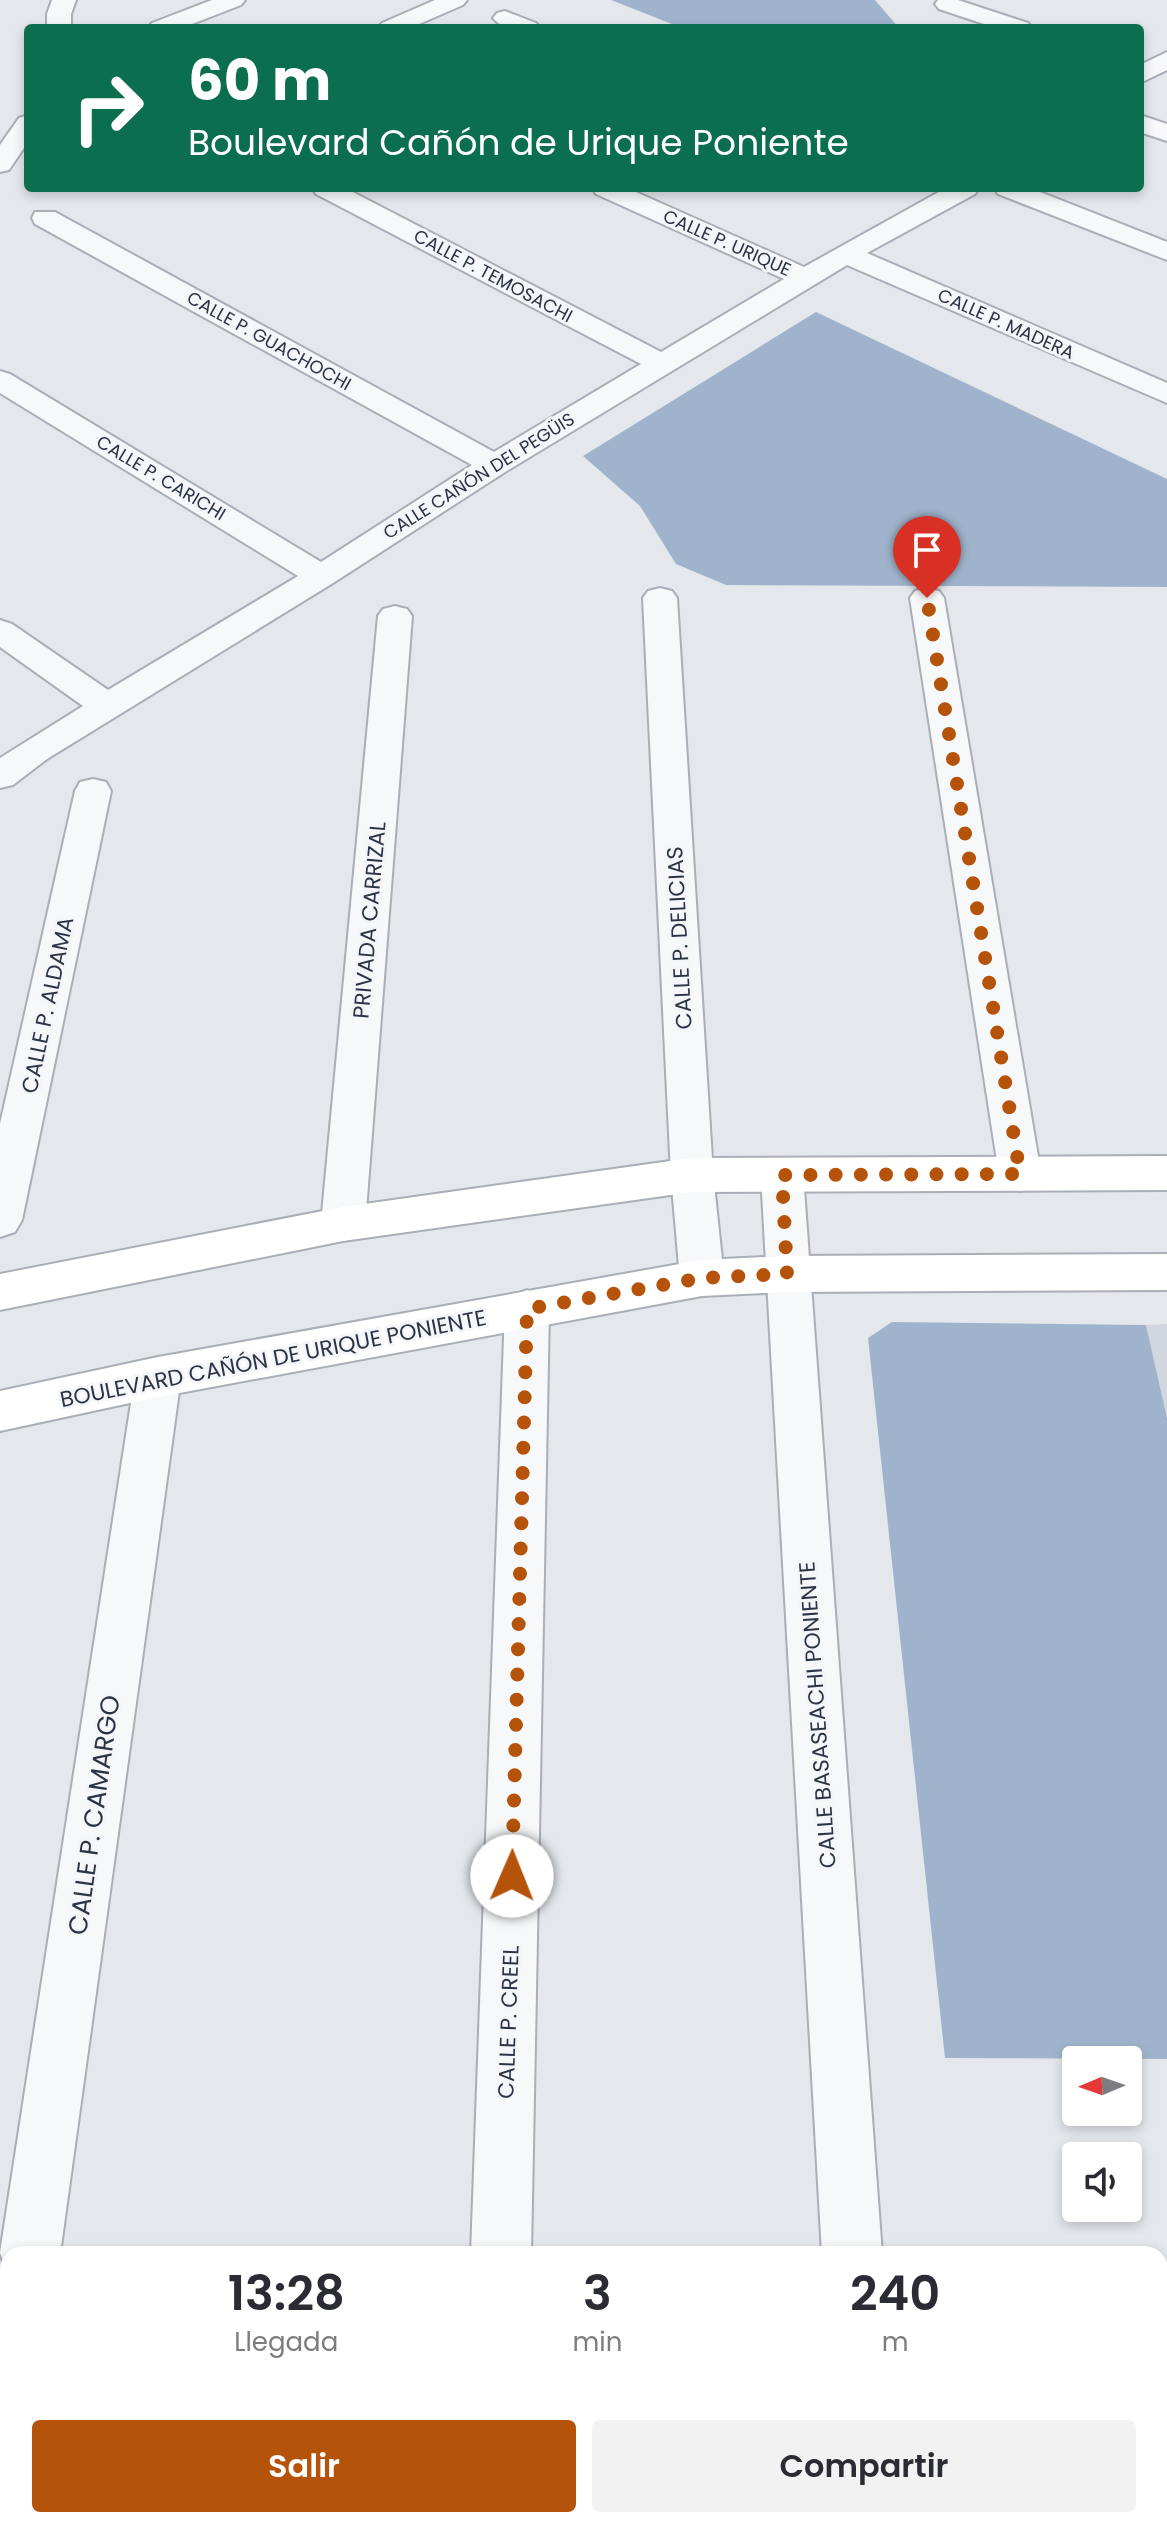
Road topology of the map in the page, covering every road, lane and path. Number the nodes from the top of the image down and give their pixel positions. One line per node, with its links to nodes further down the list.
1 (64, 0): 6 (street)
2 (233, 0): 7 (street)
3 (455, 0): 8 (street)
4 (946, 2): 10 (street); 11 (street)
5 (505, 18): 9 (street)
6 (59, 24)
7 (170, 24)
8 (399, 24)
9 (519, 24)
10 (955, 24)
11 (1009, 24)
12 (1167, 59): 13 (street)
13 (1144, 73)
14 (1144, 124): 16 (street)
15 (24, 129): 18 (street)
16 (1167, 133)
17 (24, 159): 18 (street)
18 (0, 164)
19 (333, 192): 27 (street, CALLE P. TEMOSACHI)
20 (614, 192): 26 (street, CALLE P. URIQUE)
21 (946, 192): 25 (street, CALLE CAÑÓN DEL PEGÜIS)
22 (1017, 192): 24 (street)
23 (45, 218): 30 (street, CALLE P. GUACHOCHI)
24 (1167, 252)
25 (845, 254): 26 (street, CALLE CAÑÓN DEL PEGÜIS); 29 (street, CALLE P. MADERA)
26 (806, 278): 27 (street, CALLE CAÑÓN DEL PEGÜIS)
27 (662, 364): 30 (street, CALLE CAÑÓN DEL PEGÜIS)
28 (0, 380): 31 (street, CALLE P. CARICHI)
29 (1167, 394)
30 (494, 465): 31 (street, CALLE CAÑÓN DEL PEGÜIS)
31 (321, 576): 36 (street, CALLE CAÑÓN DEL PEGÜIS)
32 (660, 598): 41 (street, CALLE P. DELICIAS)
33 (927, 598): 40 (street)
34 (395, 616): 44 (street, PRIVADA CARRIZAL)
35 (0, 631): 36 (street)
36 (107, 706): 37 (street, CALLE CAÑÓN DEL PEGÜIS)
37 (0, 776)
38 (93, 791): 43 (street, CALLE P. ALDAMA)
39 (1167, 1173): 40 (main road)
40 (1020, 1174): 42 (main road)
41 (692, 1175): 42 (main road); 44 (main road); 47 (street, CALLE P. DELICIAS)
42 (782, 1175): 46 (street, CALLE BASASEACHI PONIENTE)
43 (0, 1220)
44 (343, 1224): 48 (main road)
45 (1167, 1272): 46 (main road, BOULEVARD CAÑÓN DE URIQUE PONIENTE)
46 (787, 1274): 47 (main road, BOULEVARD CAÑÓN DE URIQUE PONIENTE); 54 (street, CALLE BASASEACHI PONIENTE)
47 (702, 1278): 49 (main road, BOULEVARD CAÑÓN DE URIQUE PONIENTE)
48 (0, 1292)
49 (527, 1309): 50 (main road, BOULEVARD CAÑÓN DE URIQUE PONIENTE); 53 (street, CALLE P. CREEL)
50 (158, 1377): 51 (main road, BOULEVARD CAÑÓN DE URIQUE PONIENTE); 52 (street, CALLE P. CAMARGO)
51 (0, 1411)
52 (31, 2246)
53 (501, 2246)
54 (851, 2246)

